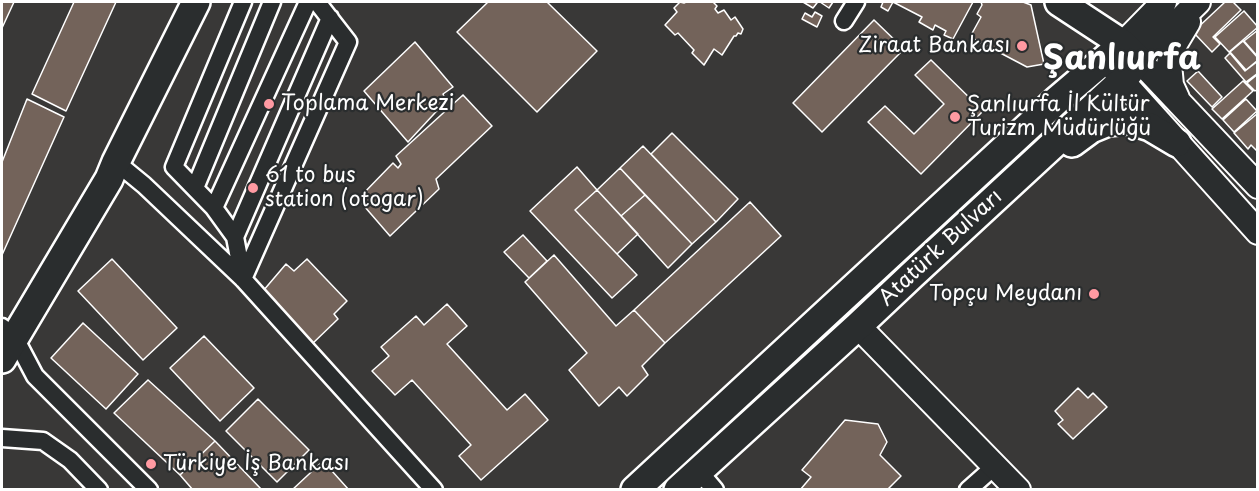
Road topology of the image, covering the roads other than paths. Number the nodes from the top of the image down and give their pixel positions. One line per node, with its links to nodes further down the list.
1 (196, 2): 16 (main road)
2 (243, 2): 18 (street)
3 (272, 2): 18 (street)
4 (308, 2): 19 (street)
5 (317, 2): 10 (street)
6 (856, 2): 11 (street)
7 (1059, 2): 12 (main road)
8 (1164, 2): 12 (main road, Atatürk Bulvarı)
9 (1200, 2): 12 (main road, Atatürk Bulvarı); 14 (main road)
10 (330, 18): 22 (street); 23 (street)
11 (844, 21)
12 (1123, 54): 13 (main road, Atatürk Bulvarı); 14 (main road); 32 (main road)
13 (1122, 81): 15 (main road); 20 (main road, Atatürk Bulvarı)
14 (1179, 102): 17 (main road)
15 (1177, 143): 20 (main road); 21 (main road)
16 (116, 162): 23 (street); 25 (main road)
17 (1257, 186)
18 (195, 188): 19 (street)
19 (214, 208): 22 (street)
20 (971, 220): 24 (main road, Atatürk Bulvarı)
21 (1257, 232)
22 (235, 237): 23 (street)
23 (243, 279): 31 (street)
24 (858, 326): 27 (main road); 28 (main road, Atatürk Bulvarı)
25 (6, 341): 30 (street)
26 (2, 438): 29 (street)
27 (995, 466): 34 (street); 35 (main road)
28 (707, 480): 33 (main road, Atatürk Bulvarı)
29 (99, 489)
30 (149, 489)
31 (434, 489)
32 (635, 489)
33 (678, 489)
34 (968, 489)
35 (1018, 489)

